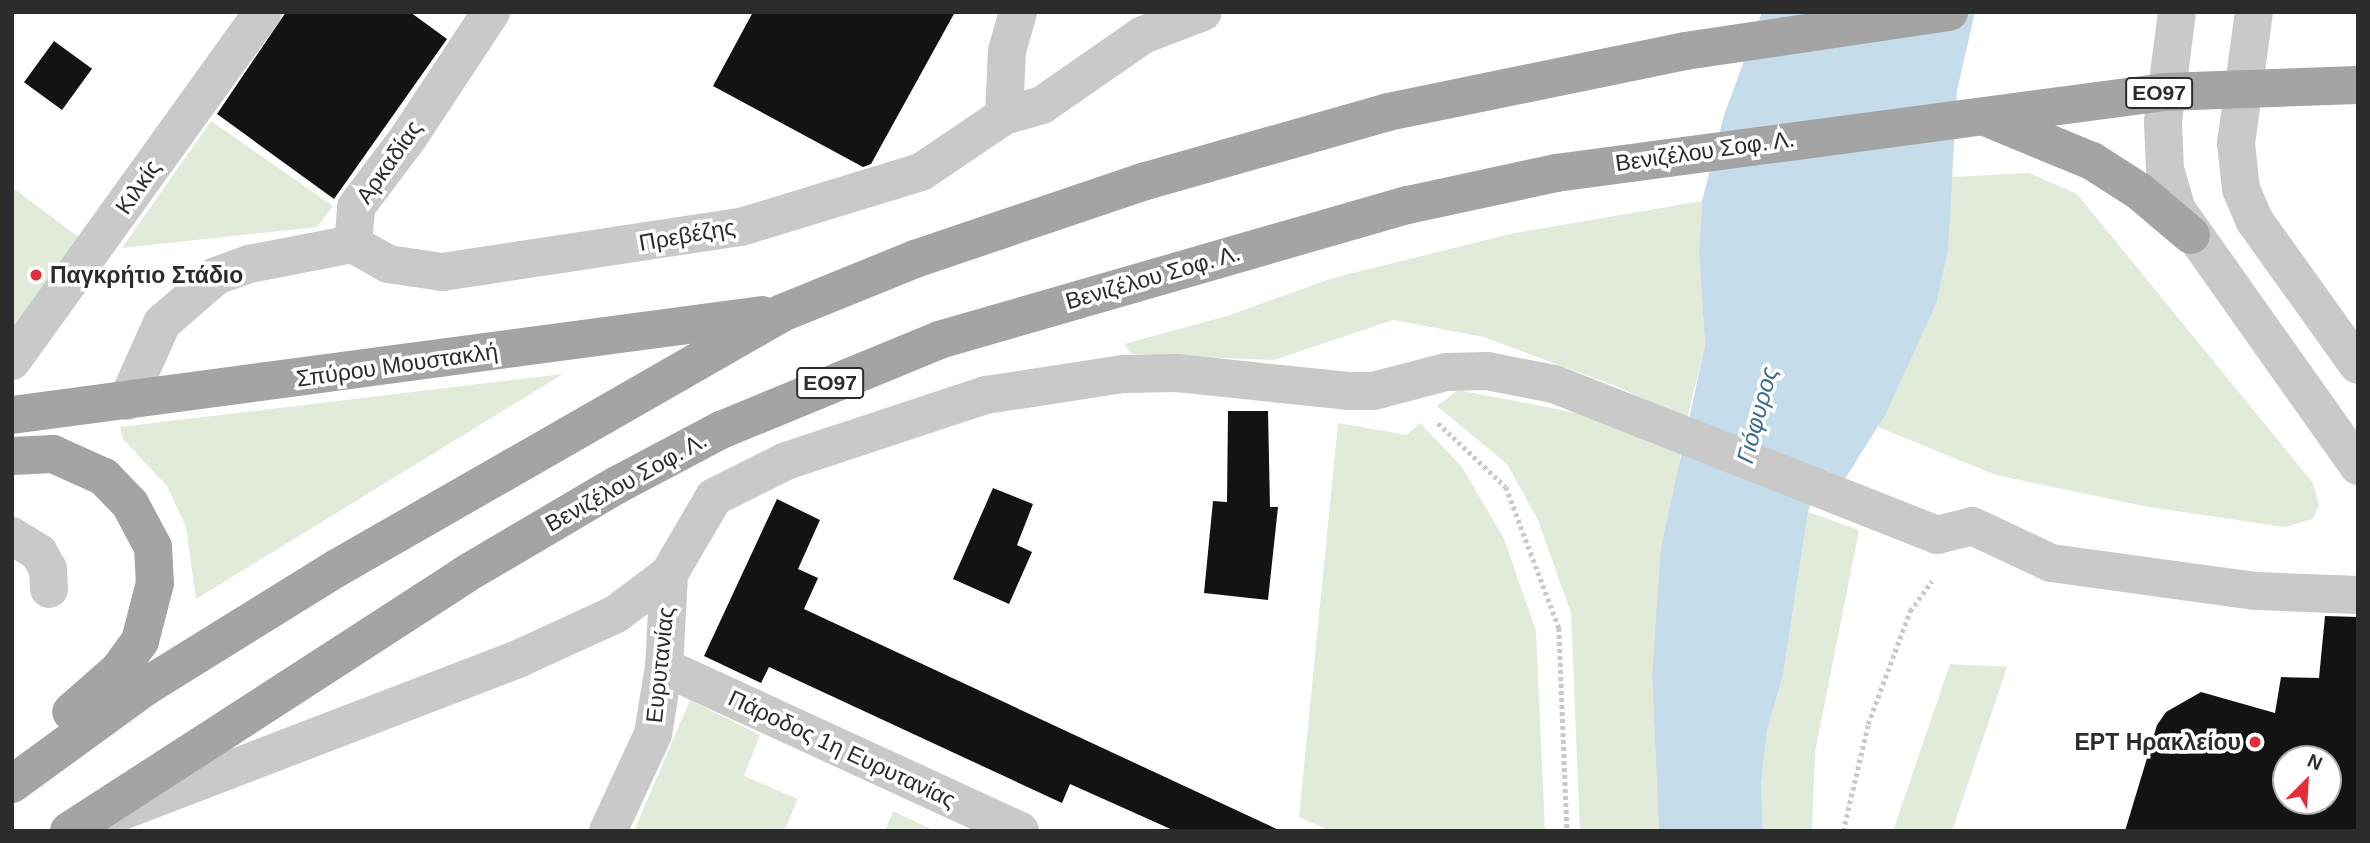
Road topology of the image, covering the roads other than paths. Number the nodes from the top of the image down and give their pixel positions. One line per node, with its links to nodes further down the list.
1 (262, 12): 16 (street, Κιλκίς)
2 (491, 12): 14 (street, Αρκαδίας)
3 (1018, 12): 12 (street)
4 (1203, 12): 12 (street, Πρεβέζης)
5 (1949, 12): 15 (main road)
6 (2177, 12): 10 (street)
7 (2254, 12): 9 (street)
8 (2358, 85): 9 (main road, Βενιζέλου Σοφ. Λ. / ΕΟ97)
9 (2245, 88): 10 (main road, Βενιζέλου Σοφ. Λ. / ΕΟ97); 17 (street)
10 (2165, 92): 11 (main road, Βενιζέλου Σοφ. Λ. / ΕΟ97); 13 (street)
11 (1968, 115): 13 (main road); 29 (main road, Βενιζέλου Σοφ. Λ. / ΕΟ97)
12 (1004, 116): 14 (street, Πρεβέζης)
13 (2192, 234): 21 (street)
14 (353, 244): 18 (street)
15 (782, 313): 18 (main road, Σπύρου Μουστακλή); 28 (main road)
16 (12, 360)
17 (2358, 365)
18 (127, 401): 19 (main road, Σπύρου Μουστακλή)
19 (12, 415)
20 (12, 456): 27 (main road)
21 (2358, 466)
22 (12, 536): 24 (street)
23 (669, 573): 25 (street); 26 (street, Ευρυτανίας); 29 (street)
24 (49, 589)
25 (2358, 594)
26 (664, 667): 30 (street, Ευρυτανίας); 31 (street, Πάροδος 1η Ευρυτανίας)
27 (12, 765)
28 (12, 784)
29 (70, 831)
30 (608, 831)
31 (1020, 831)

